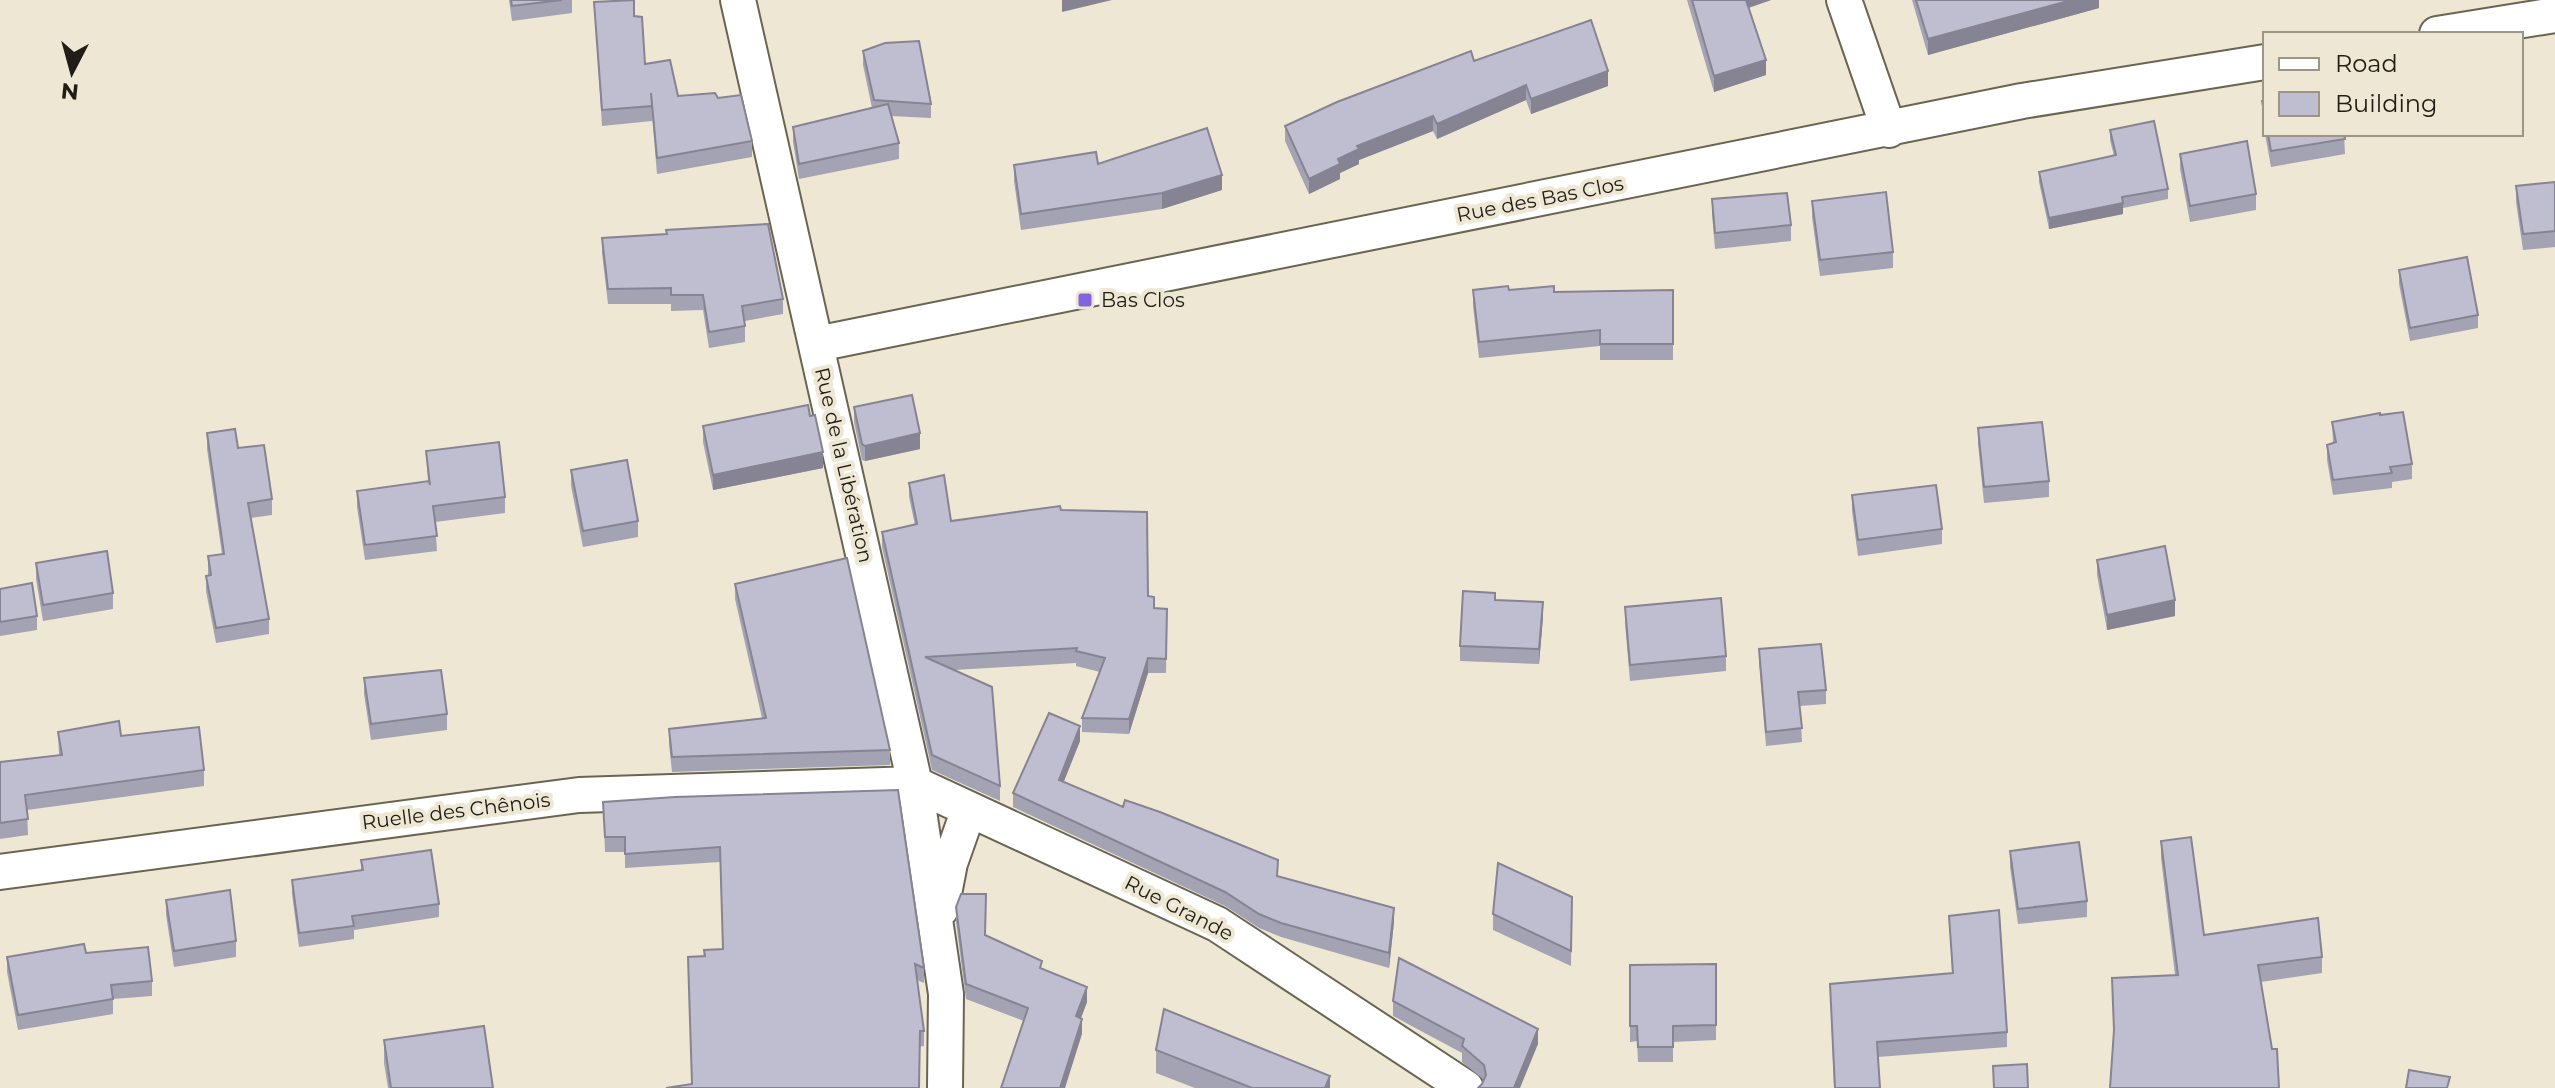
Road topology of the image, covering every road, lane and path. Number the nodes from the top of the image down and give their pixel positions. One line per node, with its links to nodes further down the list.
1 (738, 0): 7 (street, Rue de la Libération)
2 (1844, 0): 6 (street)
3 (2555, 15): 4 (street)
4 (2449, 32)
5 (2263, 62): 6 (street, Rue des Bas Clos)
6 (1889, 130): 7 (street, Rue des Bas Clos)
7 (817, 344): 8 (street, Rue de la Libération)
8 (915, 784): 9 (street, Rue Grande); 10 (street, Ruelle des Chênois); 11 (street, Rue de la Libération)
9 (969, 809): 11 (street, Rue de la Libération); 13 (street, Rue Grande)
10 (0, 872)
11 (937, 933): 12 (street, Rue de la Libération)
12 (945, 1088)
13 (1466, 1088)

